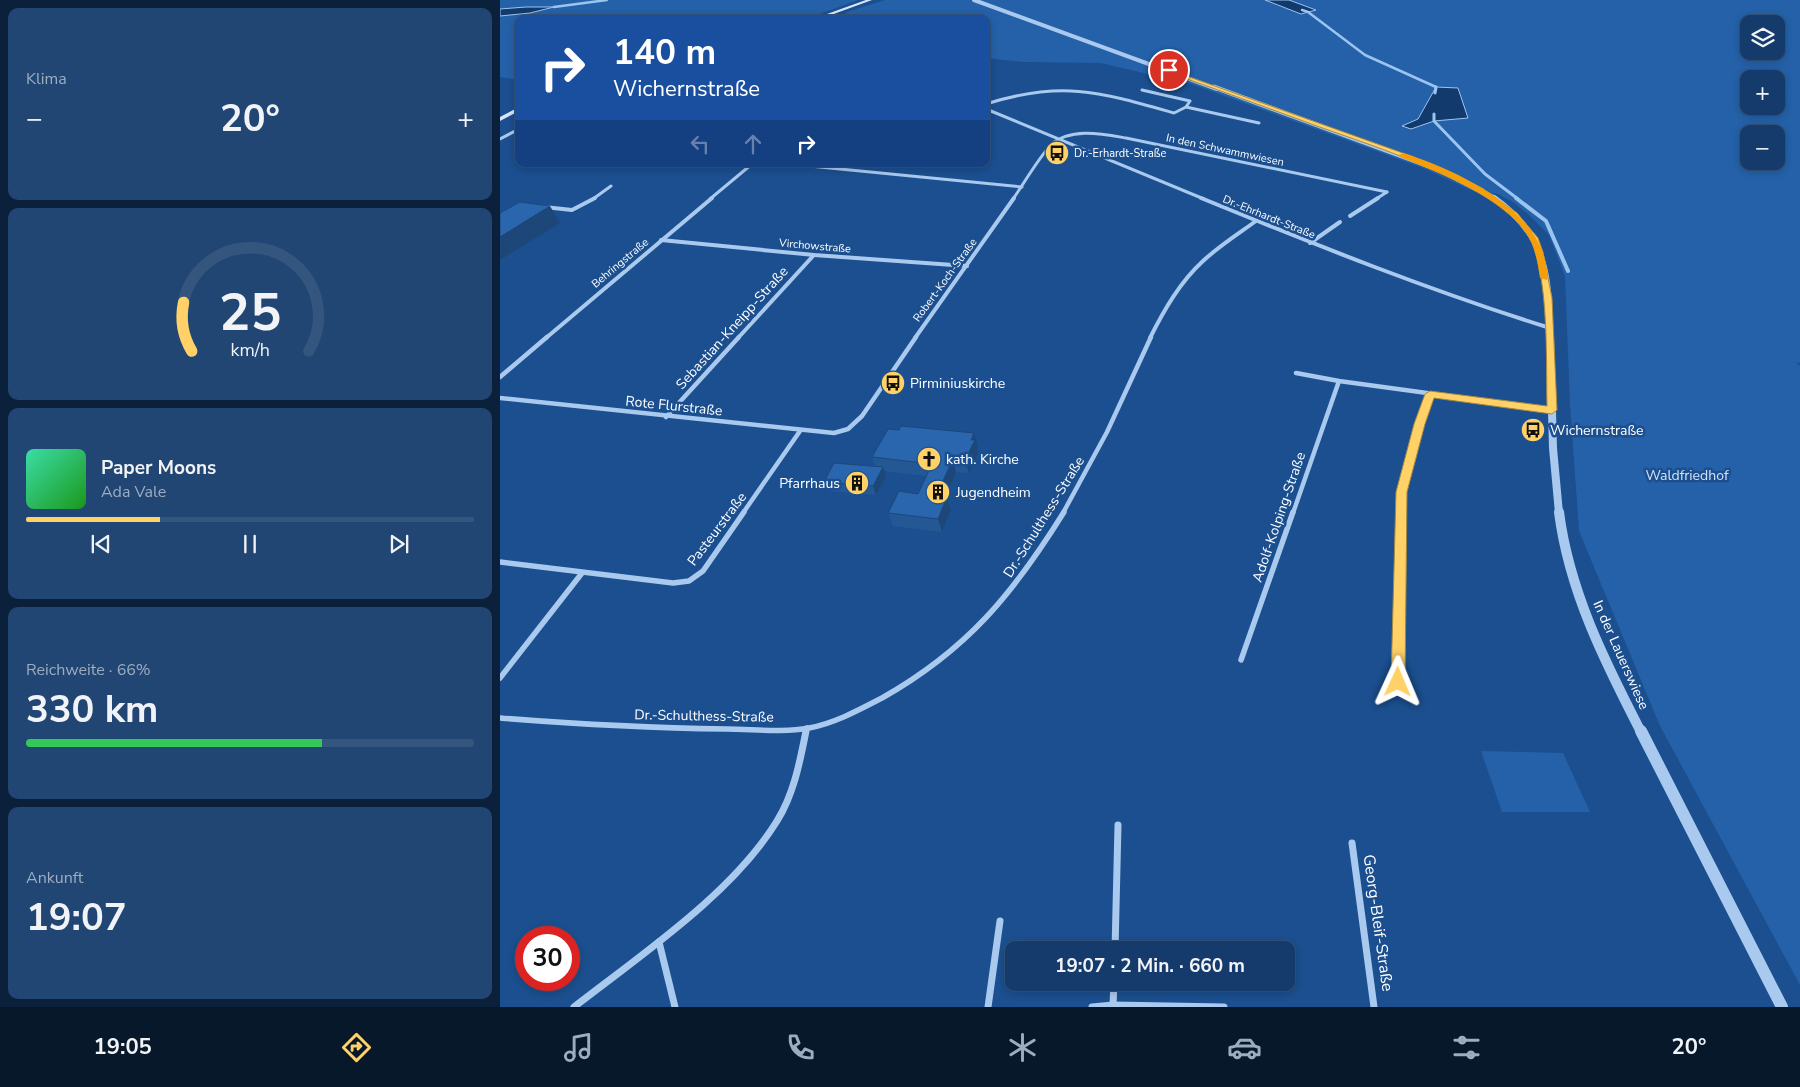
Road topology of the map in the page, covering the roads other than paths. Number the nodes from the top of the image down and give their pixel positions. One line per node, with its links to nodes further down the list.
1 (870, 0): 3 (main road)
2 (974, 0): 26 (street, In der Lauerswiese)
3 (827, 15)
4 (1142, 90): 6 (street)
5 (990, 103): 6 (street)
6 (1186, 107): 10 (street)
7 (515, 111): 9 (main road)
8 (990, 111): 13 (street, Dr.-Ehrhardt-Straße)
9 (500, 119)
10 (1258, 123)
11 (515, 131): 12 (street)
12 (500, 138)
13 (1059, 140): 17 (street, Robert-Koch-Straße); 19 (street, In den Schwammwiesen); 20 (street, Dr.-Ehrhardt-Straße)
14 (748, 167): 22 (street, Behringstraße)
15 (819, 167): 17 (street)
16 (611, 186): 18 (street)
17 (1022, 187): 25 (street, Robert-Koch-Straße)
18 (540, 207)
19 (1350, 216)
20 (1256, 221): 23 (street, Dr.-Ehrhardt-Straße); 42 (street, Dr.-Schulthess-Straße)
21 (1340, 222): 23 (street)
22 (661, 240): 24 (street, Virchowstraße); 28 (street, Behringstraße)
23 (1310, 242): 26 (street, Dr.-Ehrhardt-Straße)
24 (814, 255): 25 (street, Virchowstraße); 33 (street, Sebastian-Kneipp-Straße)
25 (967, 266): 35 (street, Robert-Koch-Straße)
26 (1550, 328): 32 (street, In der Lauerswiese)
27 (1296, 373): 29 (street)
28 (500, 377)
29 (1339, 381): 30 (street); 38 (street, Adolf-Kolping-Straße)
30 (1430, 394): 32 (street); 40 (street)
31 (500, 398): 33 (street, Rote Flurstraße)
32 (1552, 410): 56 (street, In der Lauerswiese)
33 (666, 416): 34 (street, Rote Flurstraße)
34 (800, 431): 35 (street, Rote Flurstraße); 37 (street, Pasteurstraße)
35 (846, 431)
36 (500, 562): 37 (street, Pasteurstraße)
37 (582, 573): 39 (street)
38 (1241, 660)
39 (500, 678)
40 (1398, 682)
41 (500, 718): 42 (street, Dr.-Schulthess-Straße)
42 (807, 728): 47 (street)
43 (1118, 825): 46 (street)
44 (1352, 843): 55 (street, Georg-Bleif-Straße)
45 (1000, 921): 52 (street)
46 (1115, 941)
47 (659, 942): 50 (street); 51 (street)
48 (1114, 991): 49 (street)
49 (1114, 1005): 53 (street); 54 (street)
50 (574, 1007)
51 (675, 1007)
52 (988, 1007)
53 (1092, 1007)
54 (1224, 1007)
55 (1374, 1007)
56 (1782, 1007)

